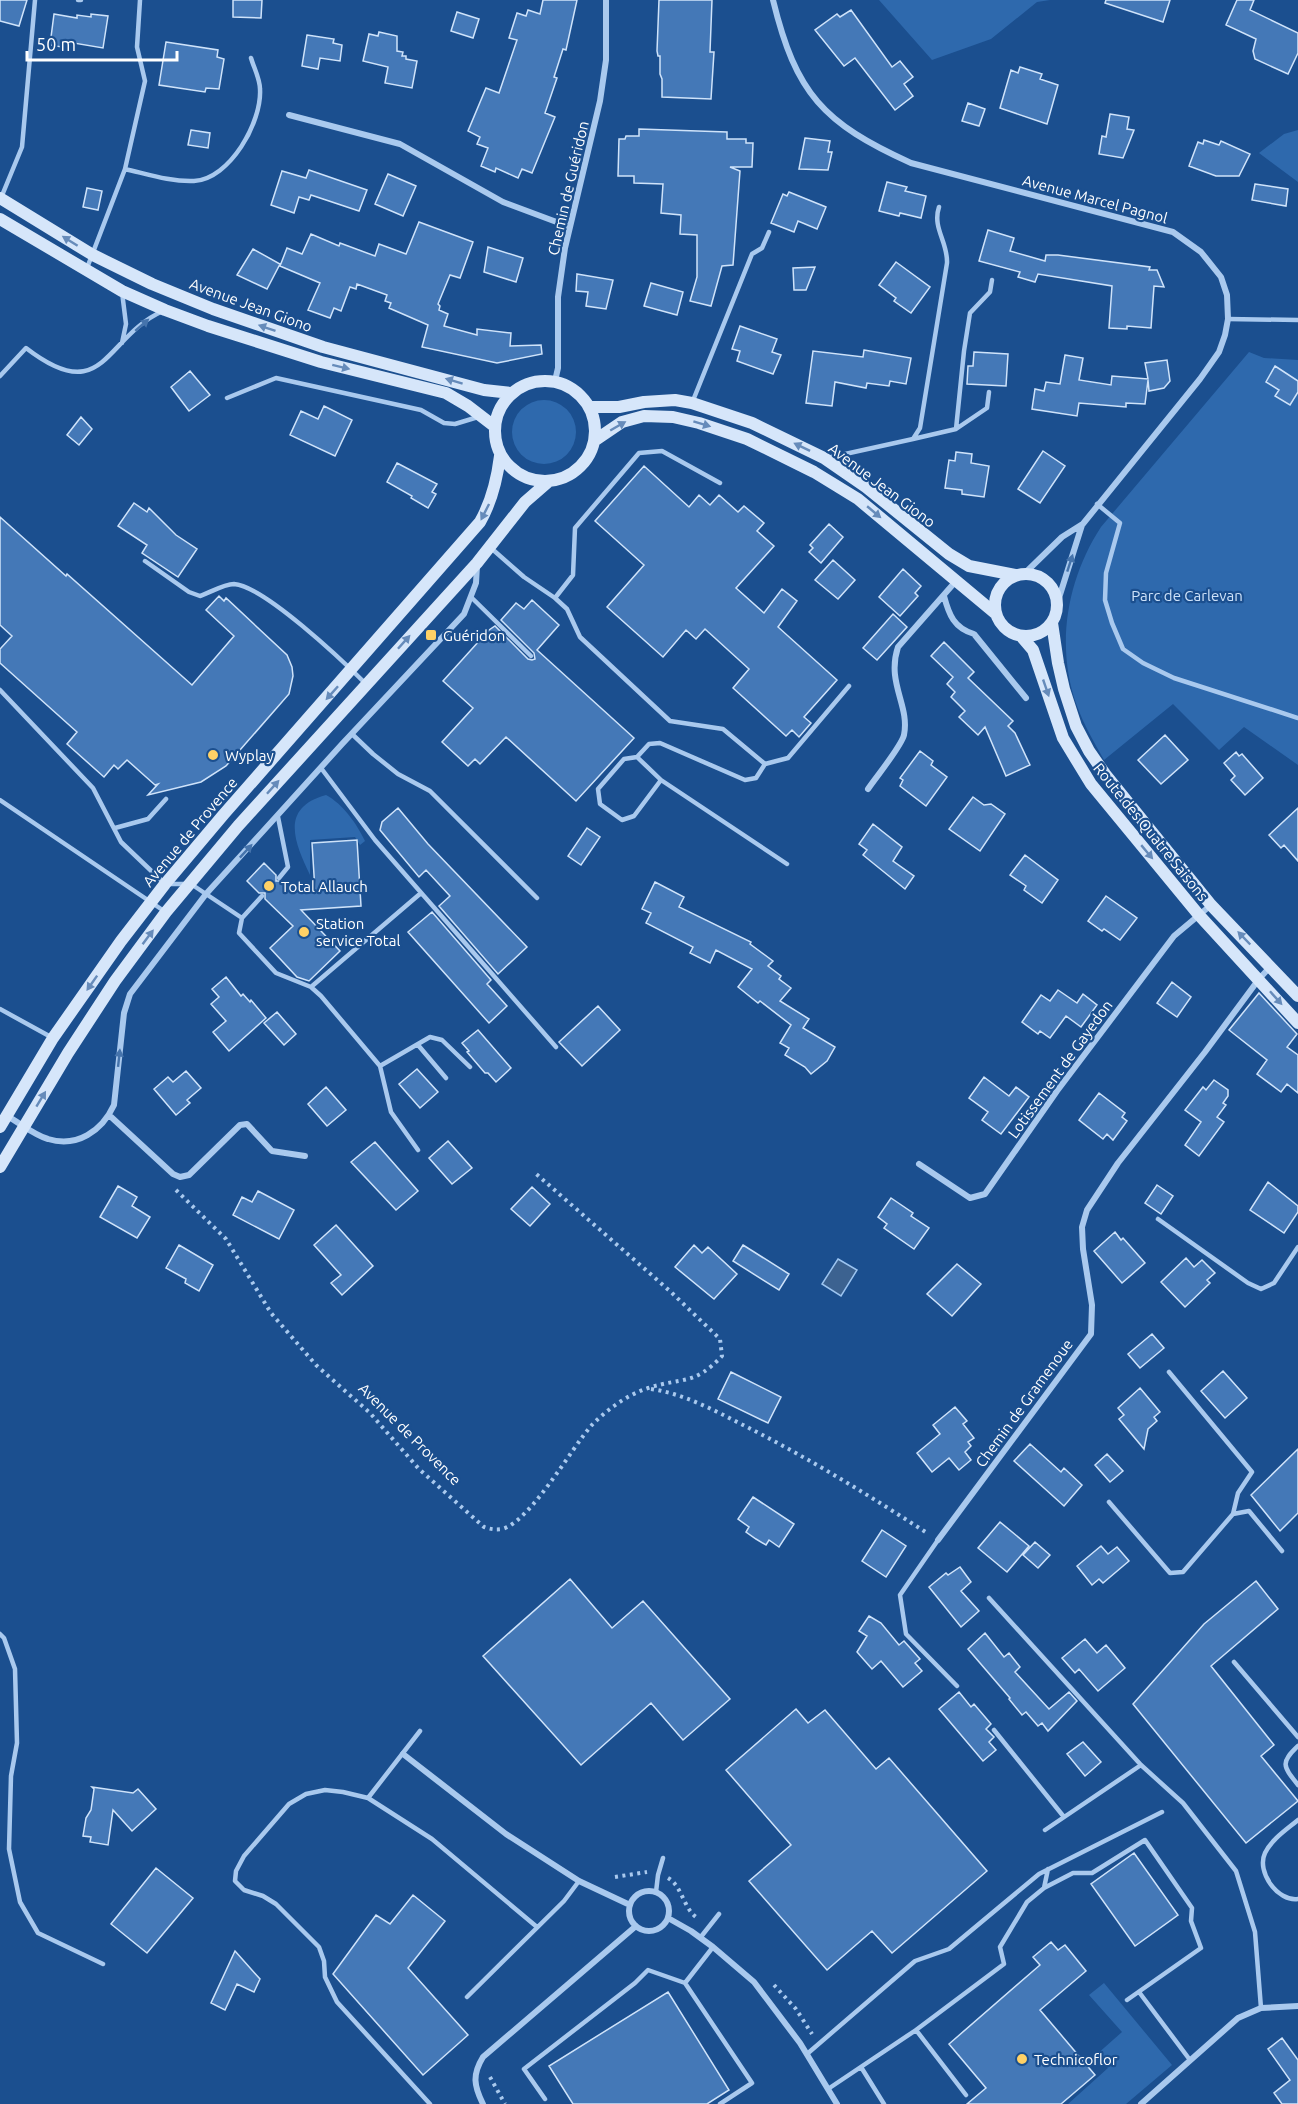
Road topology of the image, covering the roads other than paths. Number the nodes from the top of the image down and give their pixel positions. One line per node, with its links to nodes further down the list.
1 (35, 0): 8 (lane)
2 (140, 0): 7 (lane)
3 (606, 0): 11 (street, Chemin de Guéridon)
4 (773, 0): 18 (street, Avenue Marcel Pagnol)
5 (250, 58): 7 (lane)
6 (289, 115): 11 (street)
7 (125, 169): 13 (lane)
8 (0, 199): 13 (main road, Avenue Jean Giono, one-way to 8)
9 (939, 207): 31 (lane)
10 (0, 219): 14 (main road, Avenue Jean Giono)
11 (570, 227): 22 (street, Chemin de Guéridon)
12 (769, 232): 26 (lane)
13 (93, 255): 14 (lane); 24 (main road, Avenue Jean Giono, one-way to 13)
14 (86, 271): 16 (main road, Avenue Jean Giono)
15 (992, 280): 30 (lane)
16 (122, 291): 17 (main road, Avenue Jean Giono); 20 (lane)
17 (165, 310): 20 (lane, one-way to 17); 28 (main road, Avenue Jean Giono, one-way to 28)
18 (1228, 319): 19 (lane); 37 (street, Avenue Marcel Pagnol)
19 (1298, 320)
20 (122, 343): 21 (lane)
21 (0, 376)
22 (555, 381): 24 (main road); 27 (main road)
23 (989, 392): 30 (lane)
24 (511, 393): 29 (main road)
25 (227, 398): 28 (lane)
26 (692, 403): 27 (main road, Avenue Jean Giono); 34 (main road, Avenue Jean Giono, one-way to 26)
27 (589, 407): 32 (main road)
28 (480, 416): 29 (main road, Avenue Jean Giono)
29 (494, 426): 33 (main road)
30 (956, 429): 31 (lane)
31 (913, 439): 34 (lane)
32 (594, 441): 35 (main road); 43 (main road, Avenue Jean Giono, one-way to 43)
33 (500, 456): 35 (main road); 52 (main road, Avenue de Provence, one-way to 52)
34 (824, 458): 42 (main road, Avenue Jean Giono)
35 (548, 482): 39 (main road)
36 (720, 483): 46 (lane)
37 (1096, 504): 38 (street, Avenue Marcel Pagnol); 57 (lane)
38 (1082, 525): 42 (street, Avenue Marcel Pagnol); 47 (street, Avenue Marcel Pagnol, one-way to 38)
39 (491, 547): 41 (main road); 46 (lane)
40 (145, 561): 52 (lane)
41 (477, 563): 45 (street); 53 (main road, one-way to 41)
42 (1020, 574): 47 (main road); 48 (main road)
43 (956, 581): 44 (street); 48 (main road, Avenue Jean Giono)
44 (944, 596): 56 (street); 63 (street)
45 (471, 597): 51 (lane); 58 (street)
46 (555, 598): 60 (lane)
47 (1058, 601): 49 (main road)
48 (996, 614): 50 (main road)
49 (1052, 623): 50 (main road); 77 (main road, Route des Quatre Saisons)
50 (1022, 636): 79 (main road, Route des Quatre Saisons, one-way to 79)
51 (531, 656)
52 (352, 670): 53 (lane); 70 (main road, Avenue de Provence, one-way to 70)
53 (366, 684): 71 (main road, one-way to 53)
54 (849, 686): 60 (lane)
55 (0, 690): 67 (lane)
56 (1026, 698)
57 (1298, 718)
58 (352, 734): 61 (street); 75 (lane)
59 (637, 757): 60 (lane); 62 (lane); 62 (lane)
60 (765, 764)
61 (321, 768): 66 (street); 72 (lane)
62 (661, 780): 68 (lane)
63 (868, 789)
64 (165, 799): 67 (lane)
65 (0, 800): 76 (lane)
66 (278, 817): 69 (lane); 73 (street, one-way to 66)
67 (115, 828): 70 (lane)
68 (787, 864)
69 (279, 879)
70 (165, 884): 71 (lane); 76 (main road, Avenue de Provence)
71 (191, 884): 73 (lane); 78 (main road)
72 (421, 892): 83 (lane); 89 (lane)
73 (206, 894): 80 (lane); 93 (street, one-way to 73)
74 (262, 896): 80 (lane)
75 (537, 898)
76 (151, 902): 78 (lane); 87 (main road, Avenue de Provence, one-way to 87)
77 (1211, 904): 79 (street, Lotissement de Gayedon); 81 (main road, Route des Quatre Saisons, one-way to 77)
78 (166, 912): 95 (main road, one-way to 78)
79 (1198, 914): 82 (main road, Route des Quatre Saisons); 98 (street, Lotissement de Gayedon)
80 (242, 918): 83 (lane)
81 (1271, 966): 82 (street, Chemin de Gramenoue); 84 (main road, Route des Quatre Saisons)
82 (1259, 979): 86 (main road, Route des Quatre Saisons, one-way to 86); 105 (street, Chemin de Gramenoue)
83 (312, 987): 90 (lane)
84 (1298, 996)
85 (0, 1009): 87 (lane)
86 (1298, 1023)
87 (53, 1038): 94 (main road, Avenue de Provence)
88 (417, 1045): 90 (lane); 91 (lane); 92 (lane)
89 (556, 1047)
90 (380, 1066): 96 (lane)
91 (470, 1067)
92 (446, 1078)
93 (110, 1115): 95 (street); 97 (street)
94 (3, 1121): 95 (street)
95 (25, 1125): 99 (main road)
96 (418, 1150)
97 (305, 1156)
98 (919, 1164)
99 (0, 1167)
100 (1158, 1219): 101 (lane)
101 (1298, 1247)
102 (1169, 1372): 104 (lane)
103 (1109, 1502): 104 (lane)
104 (1233, 1514): 106 (lane)
105 (938, 1540): 110 (lane)
106 (1282, 1551)
107 (988, 1598): 116 (lane)
108 (0, 1634): 136 (lane)
109 (1234, 1662): 113 (lane)
110 (957, 1686)
111 (994, 1730): 120 (lane)
112 (420, 1731): 115 (lane)
113 (1298, 1737)
114 (1298, 1746): 117 (lane)
115 (403, 1754): 118 (lane); 125 (street)
116 (1141, 1765): 120 (lane); 142 (lane)
117 (1298, 1785)
118 (368, 1798): 133 (lane); 151 (lane)
119 (1162, 1812): 124 (lane)
120 (1064, 1817): 122 (lane)
121 (1298, 1820): 128 (lane)
122 (1045, 1830)
123 (663, 1858): 127 (lane)
124 (1048, 1869): 126 (lane); 144 (lane)
125 (579, 1881): 129 (street); 133 (lane)
126 (1044, 1888): 138 (lane); 143 (lane)
127 (656, 1892): 129 (street); 131 (street)
128 (1298, 1899)
129 (630, 1905): 132 (street)
130 (719, 1914): 134 (lane)
131 (668, 1918): 132 (street); 134 (street)
132 (636, 1926): 150 (street)
133 (537, 1928): 139 (lane)
134 (700, 1938): 135 (street)
135 (713, 1947): 137 (lane); 144 (street)
136 (103, 1965)
137 (685, 1983): 149 (lane); 152 (lane)
138 (1139, 1992): 140 (lane); 145 (lane)
139 (467, 1997)
140 (1127, 2000)
141 (1298, 2006): 142 (street)
142 (1261, 2008): 145 (street)
143 (916, 2030): 146 (lane); 148 (lane)
144 (807, 2054): 147 (street)
145 (1190, 2060): 155 (street)
146 (861, 2067): 147 (lane); 154 (lane)
147 (828, 2089): 153 (street)
148 (966, 2095)
149 (545, 2099)
150 (481, 2103)
151 (430, 2104)
152 (720, 2104)
153 (837, 2104)
154 (884, 2104)
155 (1141, 2104)

